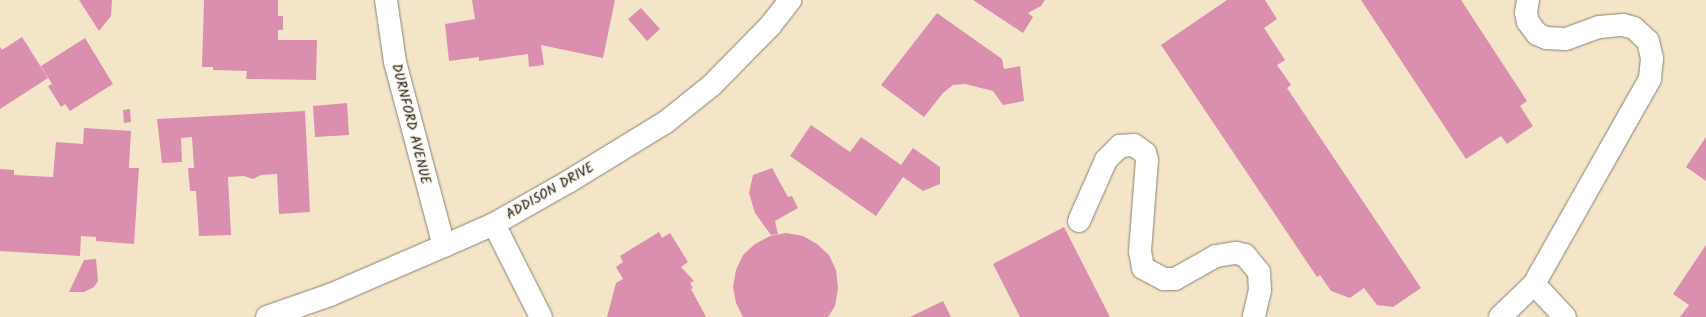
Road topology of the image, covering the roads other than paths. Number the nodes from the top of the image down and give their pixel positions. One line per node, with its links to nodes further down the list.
1 (386, 0): 6 (street, DURNFORD AVENUE)
2 (790, 0): 5 (street, ADDISON DRIVE)
3 (1528, 0): 7 (street)
4 (1079, 221): 10 (street)
5 (494, 224): 6 (street, ADDISON DRIVE); 9 (street)
6 (444, 246): 8 (street, ADDISON DRIVE)
7 (1534, 284): 11 (street); 12 (street)
8 (267, 317)
9 (541, 317)
10 (1254, 317)
11 (1500, 317)
12 (1564, 317)

